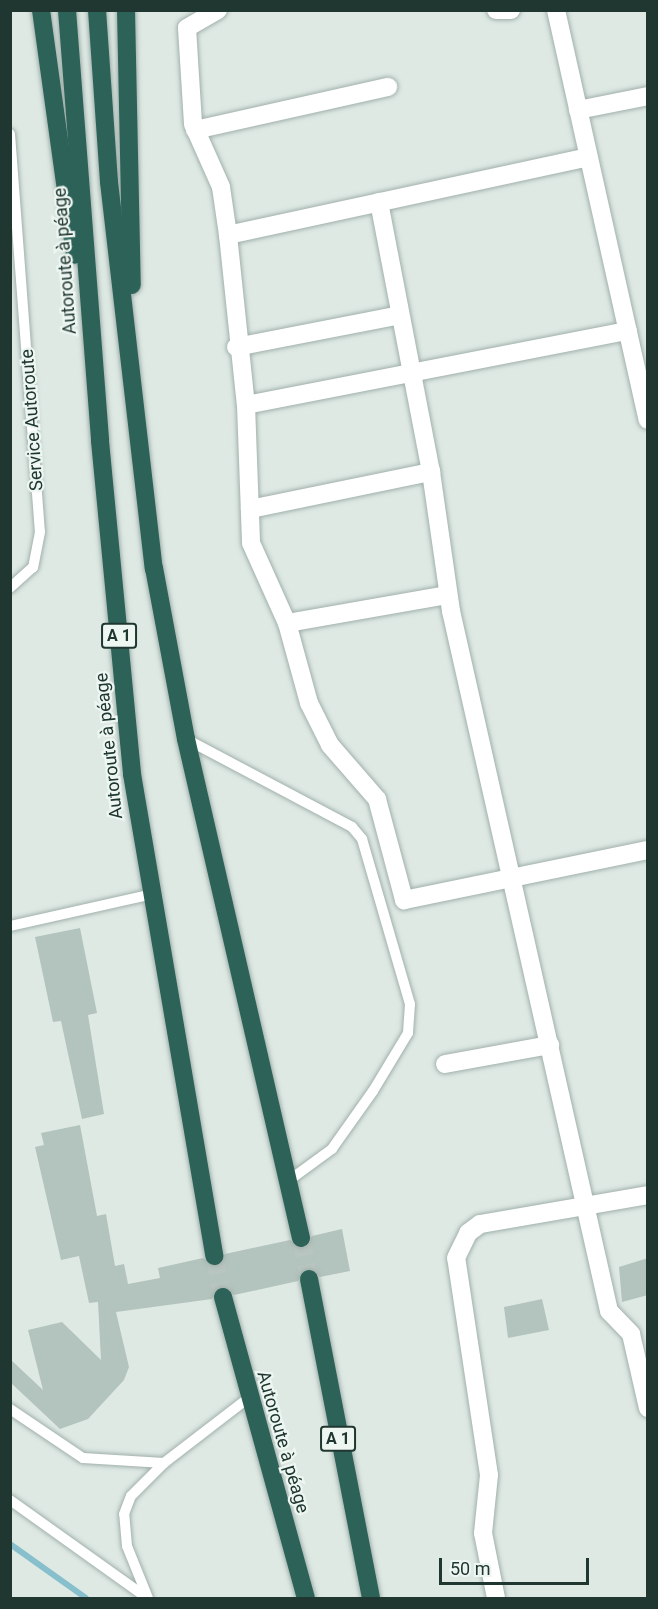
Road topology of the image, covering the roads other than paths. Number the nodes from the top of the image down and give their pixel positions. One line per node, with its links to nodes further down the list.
1 (41, 10): 24 (highway)
2 (68, 10): 24 (highway, Autoroute à péage / A 1)
3 (97, 10): 21 (highway, A 1)
4 (126, 10): 21 (highway)
5 (218, 10): 12 (street)
6 (496, 10): 7 (street)
7 (511, 10)
8 (556, 10): 11 (street)
9 (388, 87): 12 (street)
10 (648, 96): 11 (street)
11 (578, 111): 14 (street)
12 (195, 130): 16 (street)
13 (10, 134): 27 (lane, Service Autoroute)
14 (589, 157): 15 (street); 18 (street)
15 (379, 202): 16 (street); 17 (street)
16 (228, 235): 19 (street)
17 (400, 315): 19 (street); 20 (street)
18 (628, 330): 20 (street); 23 (street)
19 (236, 347): 22 (street)
20 (411, 372): 22 (street); 25 (street)
21 (135, 404): 30 (highway, A 1)
22 (246, 405): 26 (street)
23 (648, 420)
24 (100, 441): 33 (highway, Autoroute à péage / A 1)
25 (431, 472): 26 (street); 28 (street)
26 (250, 509): 29 (street)
27 (10, 588)
28 (448, 595): 29 (street); 32 (street)
29 (287, 623): 32 (street)
30 (186, 739): 37 (highway, A 1); 37 (lane)
31 (648, 850): 32 (street)
32 (512, 878): 35 (street)
33 (149, 894): 34 (lane); 41 (highway, Autoroute à péage / A 1)
34 (10, 926)
35 (549, 1045): 36 (street); 39 (street)
36 (446, 1064)
37 (291, 1179): 40 (highway, A 1)
38 (648, 1195): 39 (street)
39 (586, 1208): 45 (street); 52 (street)
40 (301, 1238)
41 (214, 1256)
42 (309, 1279): 51 (highway, A 1)
43 (223, 1297): 44 (highway, Autoroute à péage)
44 (247, 1399): 47 (lane); 50 (highway, Autoroute à péage)
45 (648, 1408)
46 (10, 1409): 47 (lane)
47 (164, 1463): 49 (lane)
48 (10, 1500): 49 (lane)
49 (145, 1596)
50 (306, 1599)
51 (371, 1599)
52 (496, 1599)

